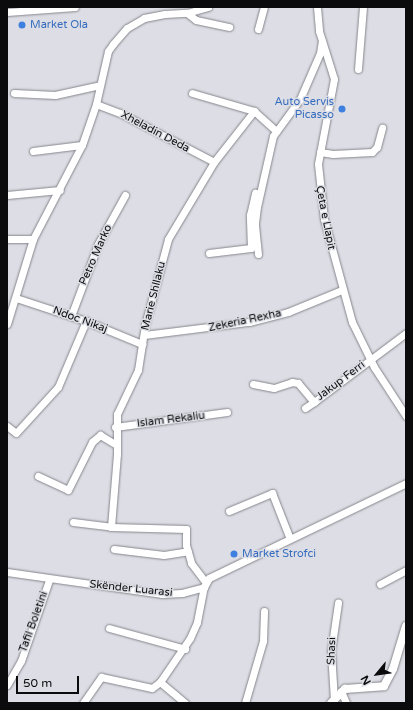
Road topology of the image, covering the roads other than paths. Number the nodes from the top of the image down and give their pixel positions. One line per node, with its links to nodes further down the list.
1 (75, 7): 6 (street)
2 (208, 7): 7 (street)
3 (264, 7): 9 (street)
4 (317, 7): 10 (street, Çeta e Llapit)
5 (363, 7): 11 (street)
6 (7, 12)
7 (187, 13): 8 (street); 12 (street)
8 (229, 27)
9 (258, 29)
10 (322, 40): 18 (street); 21 (street, Çeta e Llapit)
11 (358, 69)
12 (100, 85): 13 (street); 15 (street)
13 (14, 93)
14 (192, 93): 16 (street)
15 (96, 104): 19 (street); 22 (street, Xheladin Deda)
16 (254, 111): 18 (street); 22 (street, Marie Shllaku)
17 (382, 128): 21 (street)
18 (276, 132): 23 (street)
19 (82, 145): 20 (street); 24 (street)
20 (33, 151)
21 (320, 152): 31 (street, Çeta e Llapit)
22 (214, 162): 37 (street, Marie Shllaku)
23 (264, 172): 29 (street); 30 (street)
24 (60, 190): 25 (street); 28 (street)
25 (7, 195)
26 (125, 195): 33 (street, Petro Marko)
27 (7, 239): 28 (street)
28 (33, 239): 32 (street)
29 (209, 253)
30 (258, 254)
31 (342, 290): 37 (street, Zekeria Rexha); 39 (street, Çeta e Llapit)
32 (16, 298): 33 (street, Ndoc Nikaj); 35 (street)
33 (71, 316): 34 (street, Ndoc Nikaj)
34 (86, 321): 38 (street, Ndoc Nikaj); 45 (street)
35 (7, 324)
36 (406, 333): 39 (street, Jakup Ferri)
37 (144, 335): 38 (street, Marie Shllaku)
38 (142, 344): 46 (street, Marie Shllaku)
39 (370, 359): 41 (street, Jakup Ferri); 44 (street, Çeta e Llapit)
40 (252, 384): 41 (street, Jakup Ferri)
41 (314, 402): 42 (street)
42 (305, 408)
43 (227, 412): 46 (street, Islam Rekaliu)
44 (406, 416)
45 (7, 426)
46 (115, 427): 47 (street, Marie Shllaku)
47 (115, 444): 48 (street); 52 (street, Marie Shllaku)
48 (38, 476)
49 (406, 483): 53 (street, Skënder Luarasi)
50 (229, 511): 53 (street)
51 (73, 522): 52 (street)
52 (111, 527): 55 (street)
53 (290, 539): 60 (street, Skënder Luarasi)
54 (114, 549): 55 (street)
55 (188, 551): 60 (street)
56 (406, 570): 59 (street)
57 (7, 572): 58 (street, Skënder Luarasi)
58 (49, 580): 60 (street, Skënder Luarasi); 67 (street, Tafil Boletini)
59 (380, 584)
60 (205, 585): 65 (street)
61 (338, 603): 69 (street, Shasi)
62 (264, 611): 72 (street)
63 (406, 626): 68 (street)
64 (109, 628): 65 (street)
65 (184, 649): 66 (street)
66 (160, 682): 70 (street); 71 (street)
67 (7, 685)
68 (341, 691): 69 (street); 73 (street)
69 (332, 701)
70 (83, 703)
71 (185, 703)
72 (245, 703)
73 (346, 703)

